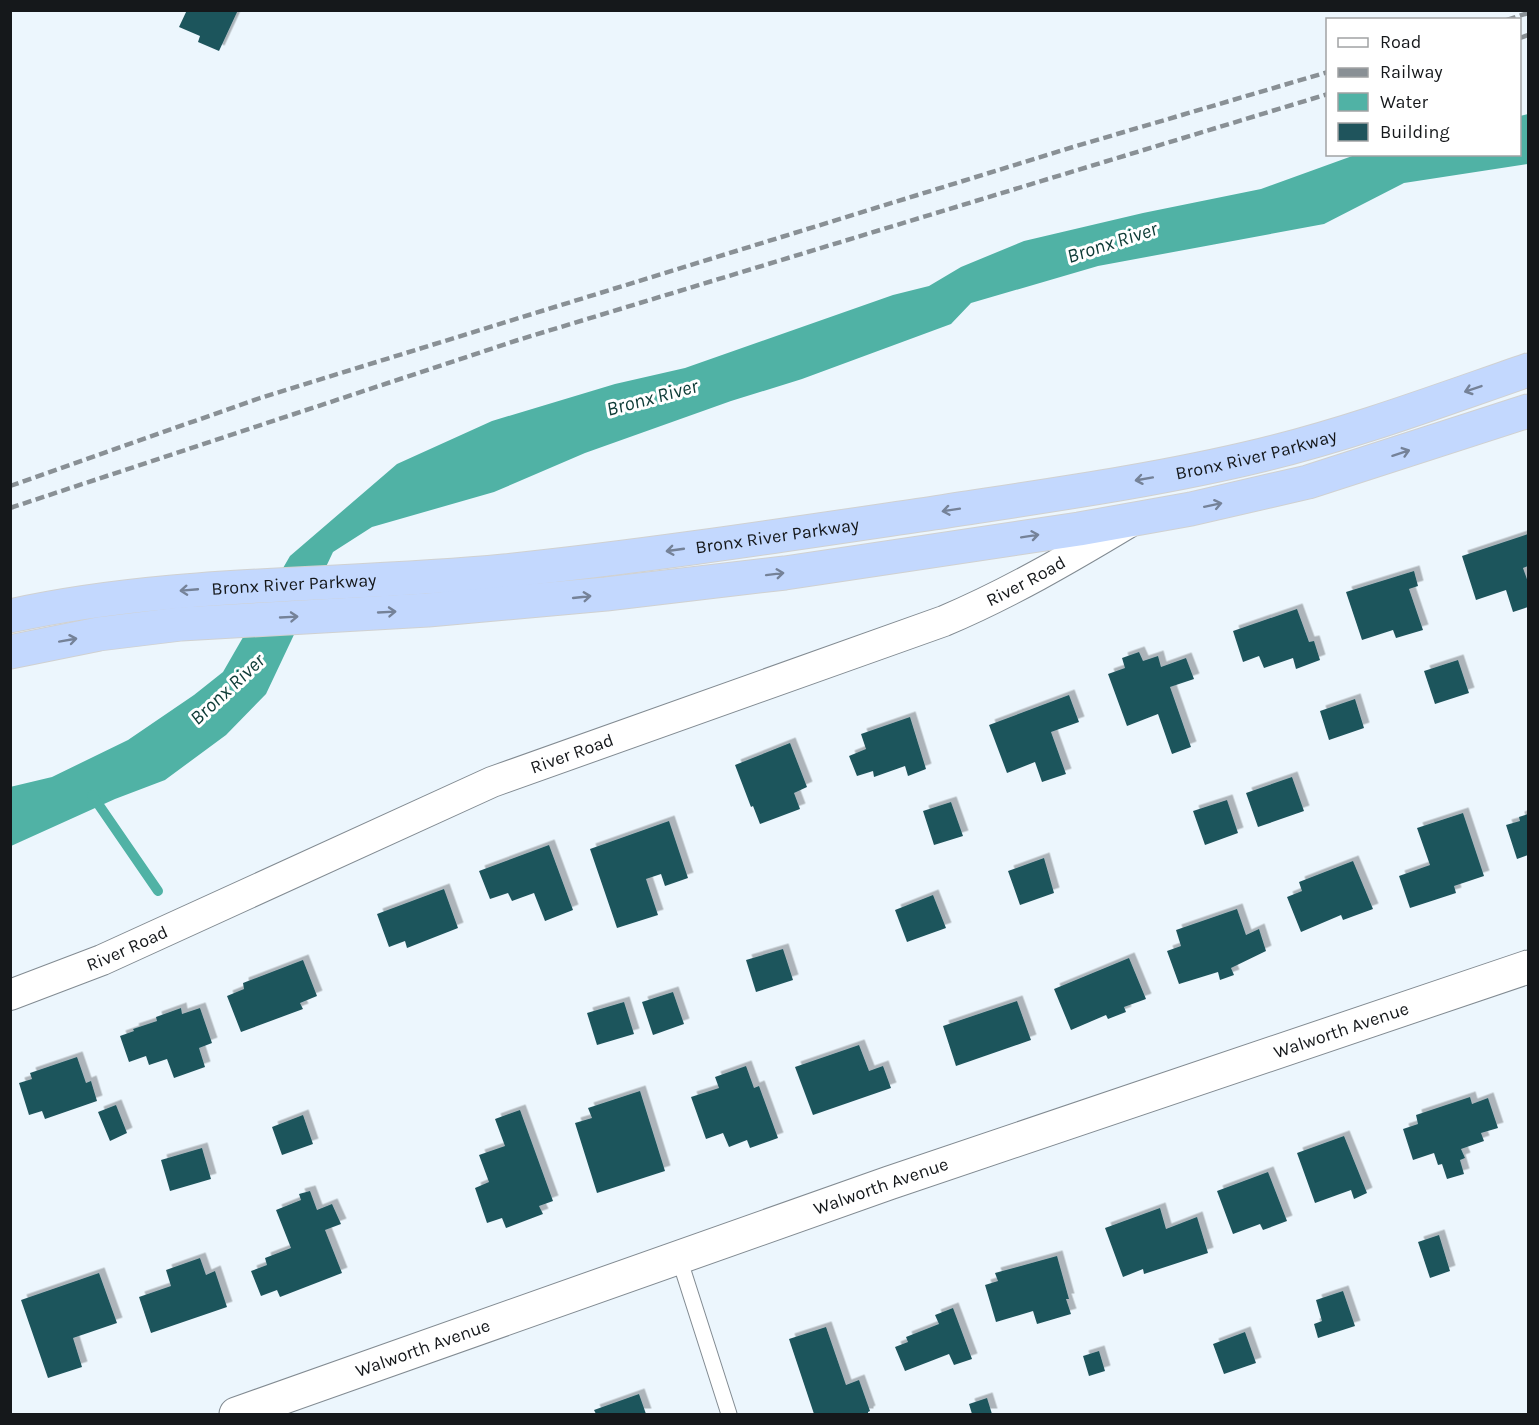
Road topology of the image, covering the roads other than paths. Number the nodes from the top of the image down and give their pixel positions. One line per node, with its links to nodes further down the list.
1 (1528, 370): 4 (highway, Bronx River Parkway, one-way to 4)
2 (1528, 411): 3 (highway, Bronx River Parkway, one-way to 2)
3 (1135, 519): 5 (highway, Bronx River Parkway, one-way to 3); 7 (street, River Road)
4 (10, 616)
5 (10, 652)
6 (1528, 967): 8 (street, Walworth Avenue)
7 (10, 995)
8 (679, 1258): 9 (street, Walworth Avenue); 10 (lane)
9 (236, 1414)
10 (729, 1414)

